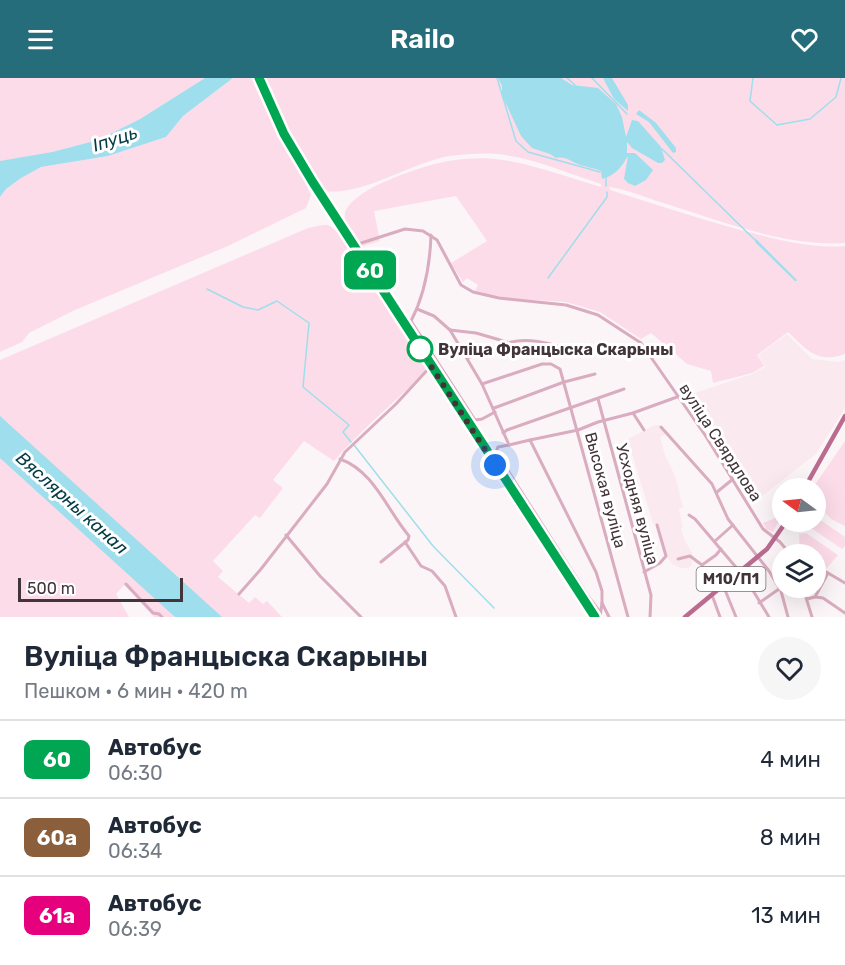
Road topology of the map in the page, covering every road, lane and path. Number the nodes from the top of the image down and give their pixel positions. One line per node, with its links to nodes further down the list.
1 (259, 78): 3 (street)
2 (431, 235): 3 (street); 4 (street); 14 (street, вуліца Свярдлова)
3 (354, 245): 9 (street)
4 (417, 309): 5 (street); 17 (street)
5 (450, 330): 6 (street); 8 (street)
6 (509, 343): 7 (street); 8 (street)
7 (582, 354)
8 (467, 358): 12 (street)
9 (431, 366): 27 (street); 68 (street)
10 (595, 374): 11 (street)
11 (564, 382): 12 (street, Высокая вуліца); 16 (street, Высокая вуліца); 17 (street)
12 (482, 384): 17 (street)
13 (624, 389): 15 (street)
14 (677, 397): 18 (street); 29 (street, вуліца Свярдлова)
15 (598, 399): 16 (street); 20 (street, Усходняя вуліца)
16 (571, 408): 22 (street, Высокая вуліца); 24 (street)
17 (495, 410): 24 (street)
18 (633, 413): 20 (street); 23 (street)
19 (845, 416): 28 (main road)
20 (603, 422): 22 (street); 44 (street, Усходняя вуліца)
21 (661, 427): 30 (street)
22 (578, 430): 25 (street); 70 (street, Высокая вуліца)
23 (644, 430)
24 (503, 433): 26 (street)
25 (530, 440): 26 (street); 60 (street)
26 (509, 445): 62 (street)
27 (340, 459): 35 (street); 38 (street)
28 (810, 478)
29 (733, 479): 30 (street); 36 (street, вуліца Свярдлова)
30 (717, 492): 33 (street)
31 (689, 515): 37 (street)
32 (657, 525): 44 (street)
33 (733, 525): 37 (street); 41 (street)
34 (780, 532): 36 (main road, М10/П1)
35 (286, 535): 53 (street); 66 (street)
36 (775, 539): 39 (street, вуліца Свярдлова); 41 (main road, М10/П1)
37 (715, 541): 40 (street)
38 (405, 542): 43 (street); 67 (street)
39 (780, 544)
40 (721, 549): 42 (street); 45 (street)
41 (757, 557): 45 (main road, М10/П1); 47 (street)
42 (678, 560)
43 (381, 562)
44 (644, 572): 71 (street, Усходняя вуліца)
45 (740, 572): 51 (main road, М10/П1)
46 (828, 573): 48 (street); 49 (street)
47 (772, 576)
48 (826, 577)
49 (845, 583)
50 (126, 584): 65 (street)
51 (723, 585): 54 (main road, М10/П1); 74 (street)
52 (752, 590): 61 (street)
53 (239, 594)
54 (712, 595): 72 (main road, М10/П1); 73 (street)
55 (772, 595): 61 (street)
56 (782, 598): 76 (street)
57 (811, 598): 59 (street)
58 (823, 598): 63 (street)
59 (807, 599): 77 (street)
60 (602, 603): 62 (street); 64 (street)
61 (759, 603): 75 (street)
62 (600, 612): 69 (street)
63 (845, 613)
64 (609, 616): 69 (street)
65 (162, 617)
66 (361, 617)
67 (456, 617)
68 (595, 617)
69 (600, 617)
70 (628, 617)
71 (650, 617)
72 (685, 617)
73 (720, 617)
74 (736, 617)
75 (769, 617)
76 (788, 617)
77 (812, 617)

